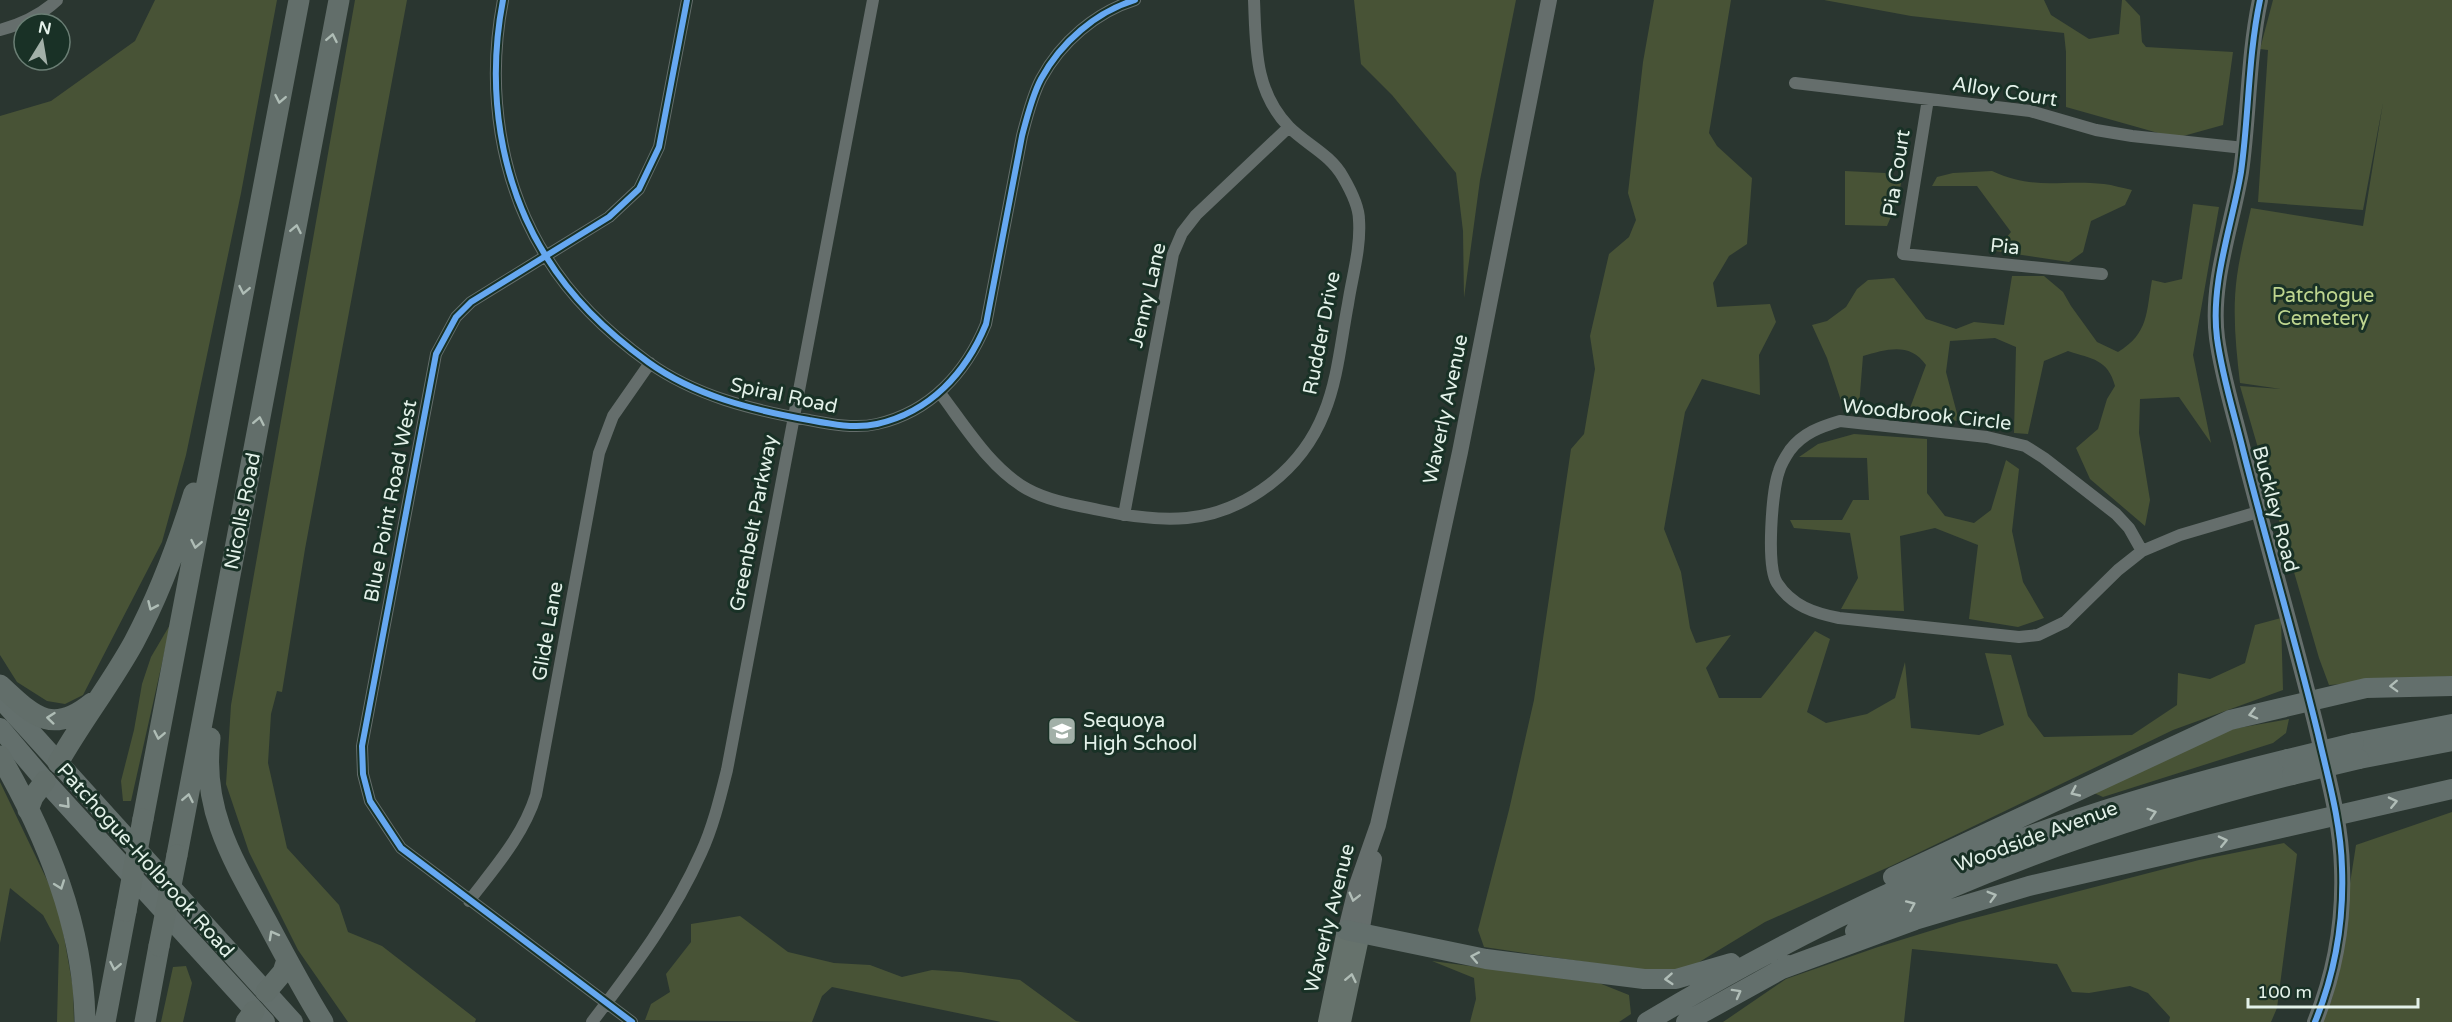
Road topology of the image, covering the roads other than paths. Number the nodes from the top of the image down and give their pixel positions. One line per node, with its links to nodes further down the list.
1 (57, 0): 11 (street)
2 (299, 0): 20 (highway, Nicolls Road, one-way to 20)
3 (339, 0): 26 (highway, Nicolls Road, one-way to 3)
4 (503, 0): 17 (street, Spiral Road)
5 (687, 0): 17 (street, Blue Point Road West)
6 (873, 0): 22 (street, Greenbelt Parkway)
7 (1135, 0): 21 (street, Spiral Road)
8 (1254, 0): 14 (street, Rudder Drive)
9 (1550, 0): 45 (street, Waverly Avenue)
10 (2260, 0): 15 (street, Buckley Road)
11 (0, 30)
12 (1795, 83): 13 (street, Alloy Court)
13 (1928, 99): 15 (street, Alloy Court); 16 (street, Pia Court)
14 (1289, 127): 24 (street, Jenny Lane); 24 (street, Rudder Drive)
15 (2244, 148): 23 (street, Buckley Road)
16 (1903, 254): 18 (street, Pia)
17 (546, 257): 19 (street, Spiral Road); 43 (street, Blue Point Road West)
18 (2102, 274)
19 (650, 363): 22 (street, Spiral Road); 43 (street, Glide Lane)
20 (228, 371): 29 (highway, one-way to 29); 53 (highway, Nicolls Road, one-way to 53, bridge)
21 (940, 393): 22 (street, Spiral Road); 24 (street, Rudder Drive)
22 (793, 417): 50 (street, Greenbelt Parkway)
23 (2258, 512): 25 (street, Woodbrook Circle); 31 (street, Buckley Road)
24 (1124, 515)
25 (2142, 550): 25 (street, Woodbrook Circle)
26 (225, 605): 47 (highway, one-way to 26); 54 (highway, Nicolls Road, one-way to 26, bridge)
27 (0, 685): 29 (highway, one-way to 27)
28 (2452, 686): 31 (main road, one-way to 31)
29 (102, 695): 37 (highway)
30 (0, 698): 37 (main road, Patchogue-Holbrook Road)
31 (2310, 700): 42 (street, Buckley Road); 44 (main road, one-way to 44)
32 (2452, 724): 35 (main road, Woodside Avenue)
33 (0, 728): 39 (main road, Patchogue-Holbrook Road)
34 (2452, 741): 35 (main road, Woodside Avenue)
35 (2356, 751): 38 (main road, Woodside Avenue, bridge)
36 (0, 756): 41 (highway)
37 (58, 763): 39 (main road); 49 (main road, Patchogue-Holbrook Road)
38 (2290, 767): 44 (main road, Woodside Avenue); 48 (main road, Woodside Avenue, one-way to 38)
39 (45, 781): 41 (highway); 51 (main road, Patchogue-Holbrook Road, one-way to 51)
40 (2452, 789): 42 (main road, one-way to 40)
41 (28, 810): 52 (highway, one-way to 52)
42 (2336, 816): 48 (main road, one-way to 42); 63 (street, Buckley Road)
43 (469, 901): 50 (street, Blue Point Road West)
44 (1840, 916): 46 (main road, Woodside Avenue)
45 (1354, 932): 46 (main road, one-way to 45); 59 (main road, Waverly Avenue); 60 (main road, Waverly Avenue, one-way to 45)
46 (1785, 944): 61 (main road, Woodside Avenue)
47 (287, 960): 49 (highway); 56 (highway)
48 (1779, 970): 62 (main road, Woodside Avenue, one-way to 48)
49 (266, 993): 51 (main road); 55 (main road, Patchogue-Holbrook Road)
50 (607, 1002): 57 (street, Greenbelt Parkway); 58 (street, Blue Point Road West)
51 (255, 1018)
52 (85, 1022)
53 (105, 1022)
54 (145, 1022)
55 (293, 1022)
56 (323, 1022)
57 (592, 1022)
58 (632, 1022)
59 (1327, 1022)
60 (1342, 1022)
61 (1647, 1022)
62 (1686, 1022)
63 (2315, 1022)

